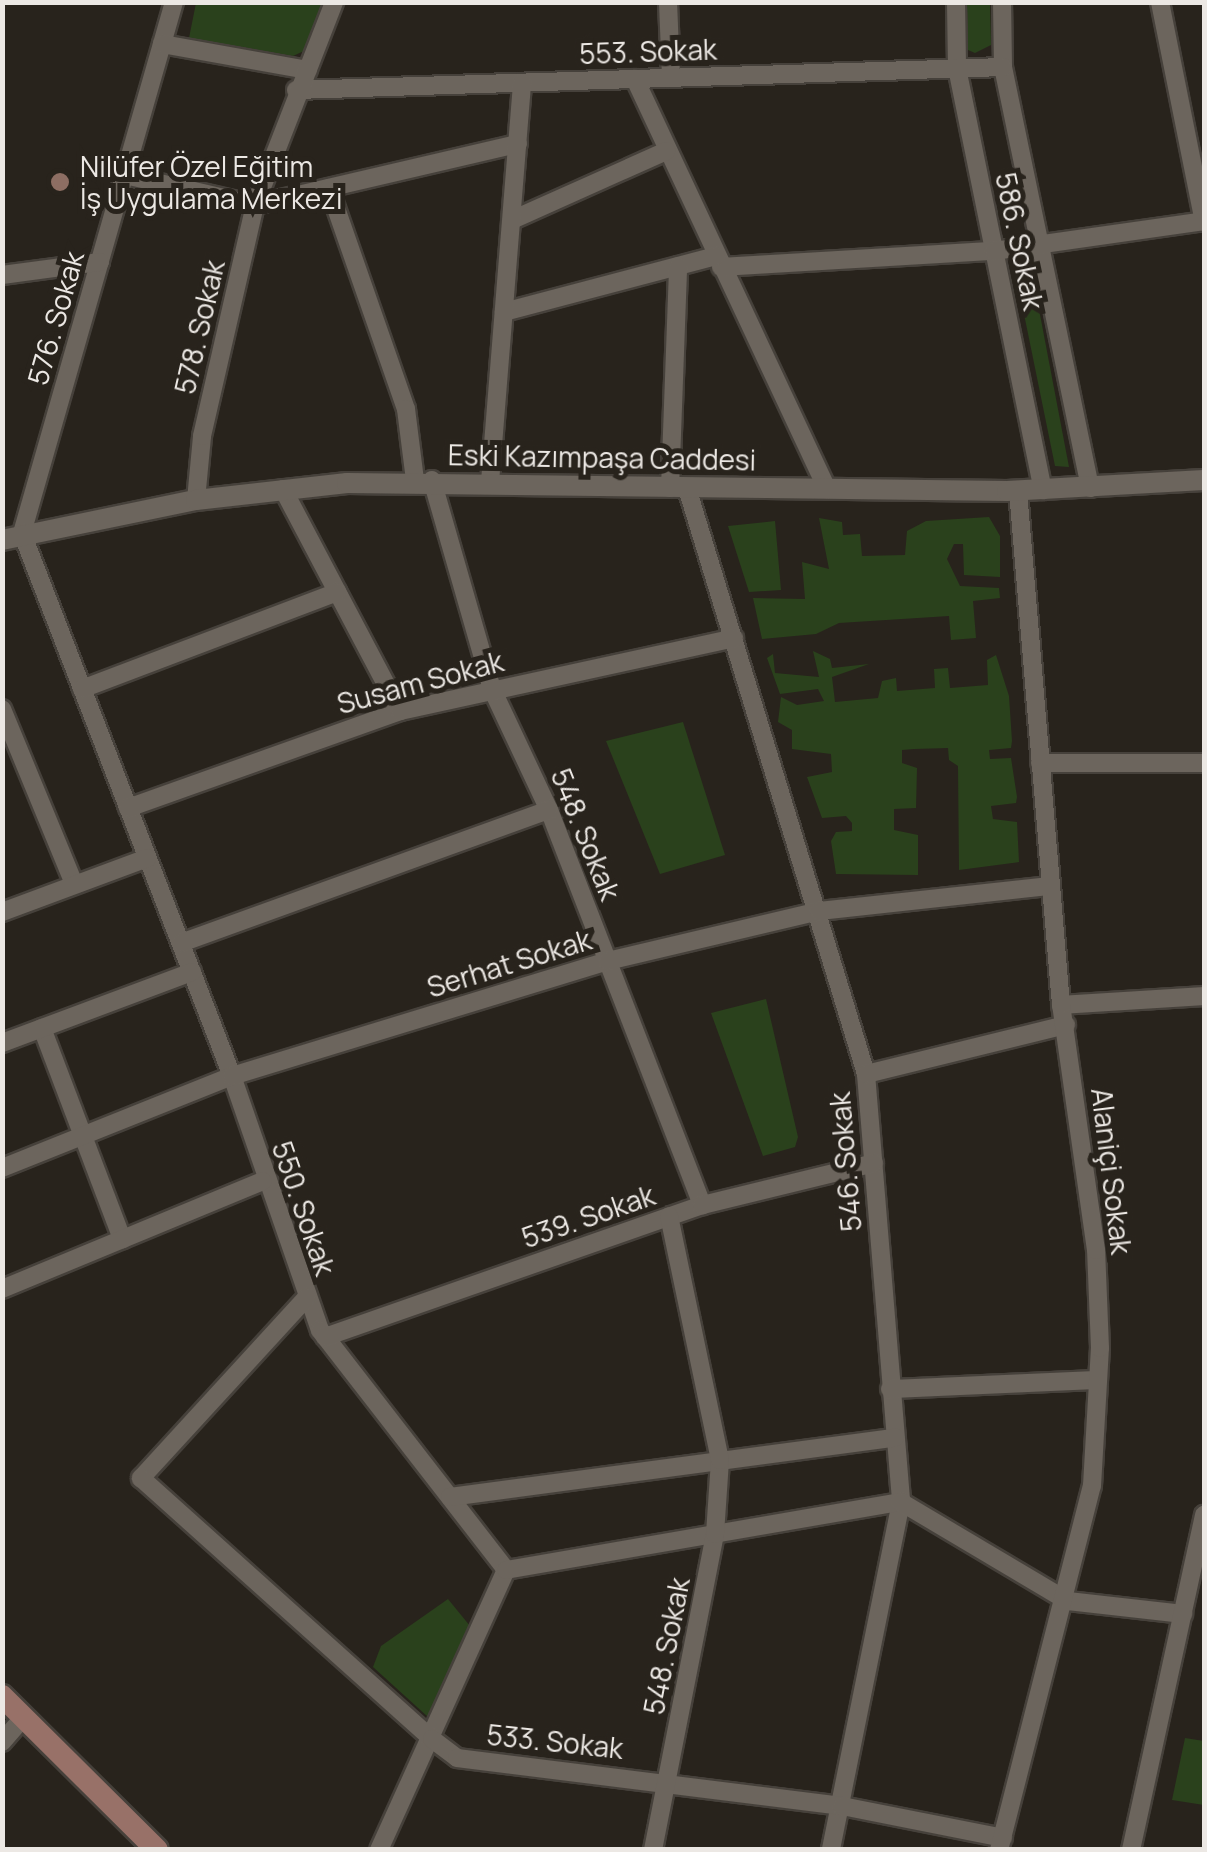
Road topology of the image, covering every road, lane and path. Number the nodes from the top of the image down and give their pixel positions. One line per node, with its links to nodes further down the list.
1 (174, 2): 7 (street, 576. Sokak)
2 (334, 2): 10 (street, 578. Sokak)
3 (668, 2): 11 (street)
4 (956, 2): 9 (street, 586. Sokak)
5 (1002, 2): 8 (street, 586. Sokak)
6 (1160, 2): 21 (street)
7 (162, 44): 10 (street); 17 (street, 576. Sokak)
8 (1003, 67): 9 (street, 553. Sokak); 22 (street, 586. Sokak)
9 (957, 68): 11 (street, 553. Sokak); 23 (street, 586. Sokak)
10 (308, 70): 14 (street, 578. Sokak)
11 (671, 78): 12 (street, 553. Sokak)
12 (634, 79): 13 (street, 553. Sokak); 16 (street)
13 (522, 83): 14 (street, 553. Sokak); 15 (street)
14 (296, 90): 19 (street, 578. Sokak)
15 (518, 144): 18 (street); 20 (street)
16 (666, 151): 20 (street); 24 (street)
17 (125, 175): 19 (street); 25 (street, 576. Sokak)
18 (329, 188): 19 (street); 29 (street, 548. Sokak)
19 (255, 205): 38 (street, 578. Sokak)
20 (512, 220): 28 (street)
21 (1204, 222): 22 (street)
22 (1039, 245): 23 (street); 33 (street, 586. Sokak)
23 (994, 251): 24 (street); 36 (street, 586. Sokak)
24 (719, 261): 26 (street); 35 (street)
25 (100, 262): 27 (street); 39 (street, 576. Sokak)
26 (678, 266): 28 (street); 32 (street, 546. Sokak)
27 (2, 275)
28 (504, 312): 31 (street)
29 (423, 480): 31 (street, Eski Kazımpaşa Caddesi); 34 (street, Eski Kazımpaşa Caddesi); 43 (street, 548. Sokak)
30 (1204, 480): 33 (street, Eski Kazımpaşa Caddesi)
31 (490, 482): 32 (street, Eski Kazımpaşa Caddesi)
32 (678, 488): 35 (street, Eski Kazımpaşa Caddesi); 41 (street, 546. Sokak)
33 (1090, 488): 36 (street, Eski Kazımpaşa Caddesi)
34 (283, 489): 38 (street, Eski Kazımpaşa Caddesi); 40 (street)
35 (827, 489): 37 (street, Eski Kazımpaşa Caddesi)
36 (1043, 490): 37 (street, Eski Kazımpaşa Caddesi)
37 (1018, 491): 46 (street, Alaniçi Sokak)
38 (196, 500): 39 (street, Eski Kazımpaşa Caddesi)
39 (12, 536): 42 (street, 550. Sokak)
40 (337, 592): 42 (street); 45 (street)
41 (734, 638): 43 (street, Susam Sokak); 53 (street, 546. Sokak)
42 (82, 689): 48 (street, 550. Sokak)
43 (492, 689): 45 (street, Susam Sokak); 49 (street, 548. Sokak)
44 (2, 709): 51 (street)
45 (400, 711): 48 (street, Susam Sokak)
46 (1040, 763): 47 (street); 52 (street, Alaniçi Sokak)
47 (1204, 763)
48 (128, 808): 50 (street, 550. Sokak)
49 (549, 810): 55 (street); 56 (street, 548. Sokak)
50 (147, 858): 51 (street); 55 (street, 550. Sokak)
51 (74, 884): 54 (street)
52 (1051, 886): 53 (street, Serhat Sokak); 59 (street, Alaniçi Sokak)
53 (819, 911): 56 (street, Serhat Sokak); 63 (street, 546. Sokak)
54 (2, 912)
55 (180, 943): 57 (street, 550. Sokak)
56 (608, 962): 64 (street, Serhat Sokak); 69 (street, 548. Sokak)
57 (192, 972): 61 (street); 64 (street, 550. Sokak)
58 (1204, 996): 59 (street)
59 (1061, 1006): 60 (street, Alaniçi Sokak)
60 (1066, 1025): 63 (street); 75 (street, Alaniçi Sokak)
61 (42, 1028): 62 (street); 65 (street)
62 (2, 1043)
63 (866, 1074): 66 (street, 546. Sokak)
64 (232, 1076): 65 (street, Serhat Sokak); 68 (street, 550. Sokak)
65 (83, 1136): 67 (street, Serhat Sokak); 71 (street)
66 (874, 1163): 69 (street, 539. Sokak); 76 (street, 546. Sokak)
67 (2, 1168)
68 (263, 1181): 71 (street); 73 (street, 550. Sokak)
69 (702, 1205): 70 (street, 539. Sokak)
70 (669, 1216): 74 (street, 539. Sokak); 78 (street, 548. Sokak)
71 (122, 1239): 72 (street)
72 (2, 1289)
73 (307, 1297): 74 (street, 550. Sokak); 88 (street, 533. Sokak)
74 (325, 1337): 79 (street, 550. Sokak)
75 (1098, 1380): 76 (street); 84 (street, Alaniçi Sokak)
76 (890, 1388): 77 (street, 546. Sokak)
77 (895, 1438): 78 (street); 80 (street, 546. Sokak)
78 (720, 1460): 79 (street); 82 (street, 548. Sokak)
79 (450, 1498): 83 (street, 550. Sokak)
80 (901, 1502): 82 (street); 84 (street); 91 (street, 546. Sokak)
81 (1204, 1515): 85 (street)
82 (716, 1534): 83 (street); 90 (street, 548. Sokak)
83 (506, 1570): 88 (street)
84 (1068, 1601): 85 (street); 92 (street, Alaniçi Sokak)
85 (1183, 1614): 97 (street)
86 (2, 1696): 87 (main road)
87 (24, 1716): 89 (street); 93 (main road)
88 (432, 1739): 90 (street, 533. Sokak); 94 (street)
89 (2, 1742)
90 (668, 1782): 91 (street, 533. Sokak); 95 (street, 548. Sokak)
91 (842, 1806): 92 (street, 533. Sokak); 96 (street, 546. Sokak)
92 (1001, 1844)
93 (157, 1850)
94 (379, 1850)
95 (653, 1850)
96 (831, 1850)
97 (1131, 1850)

